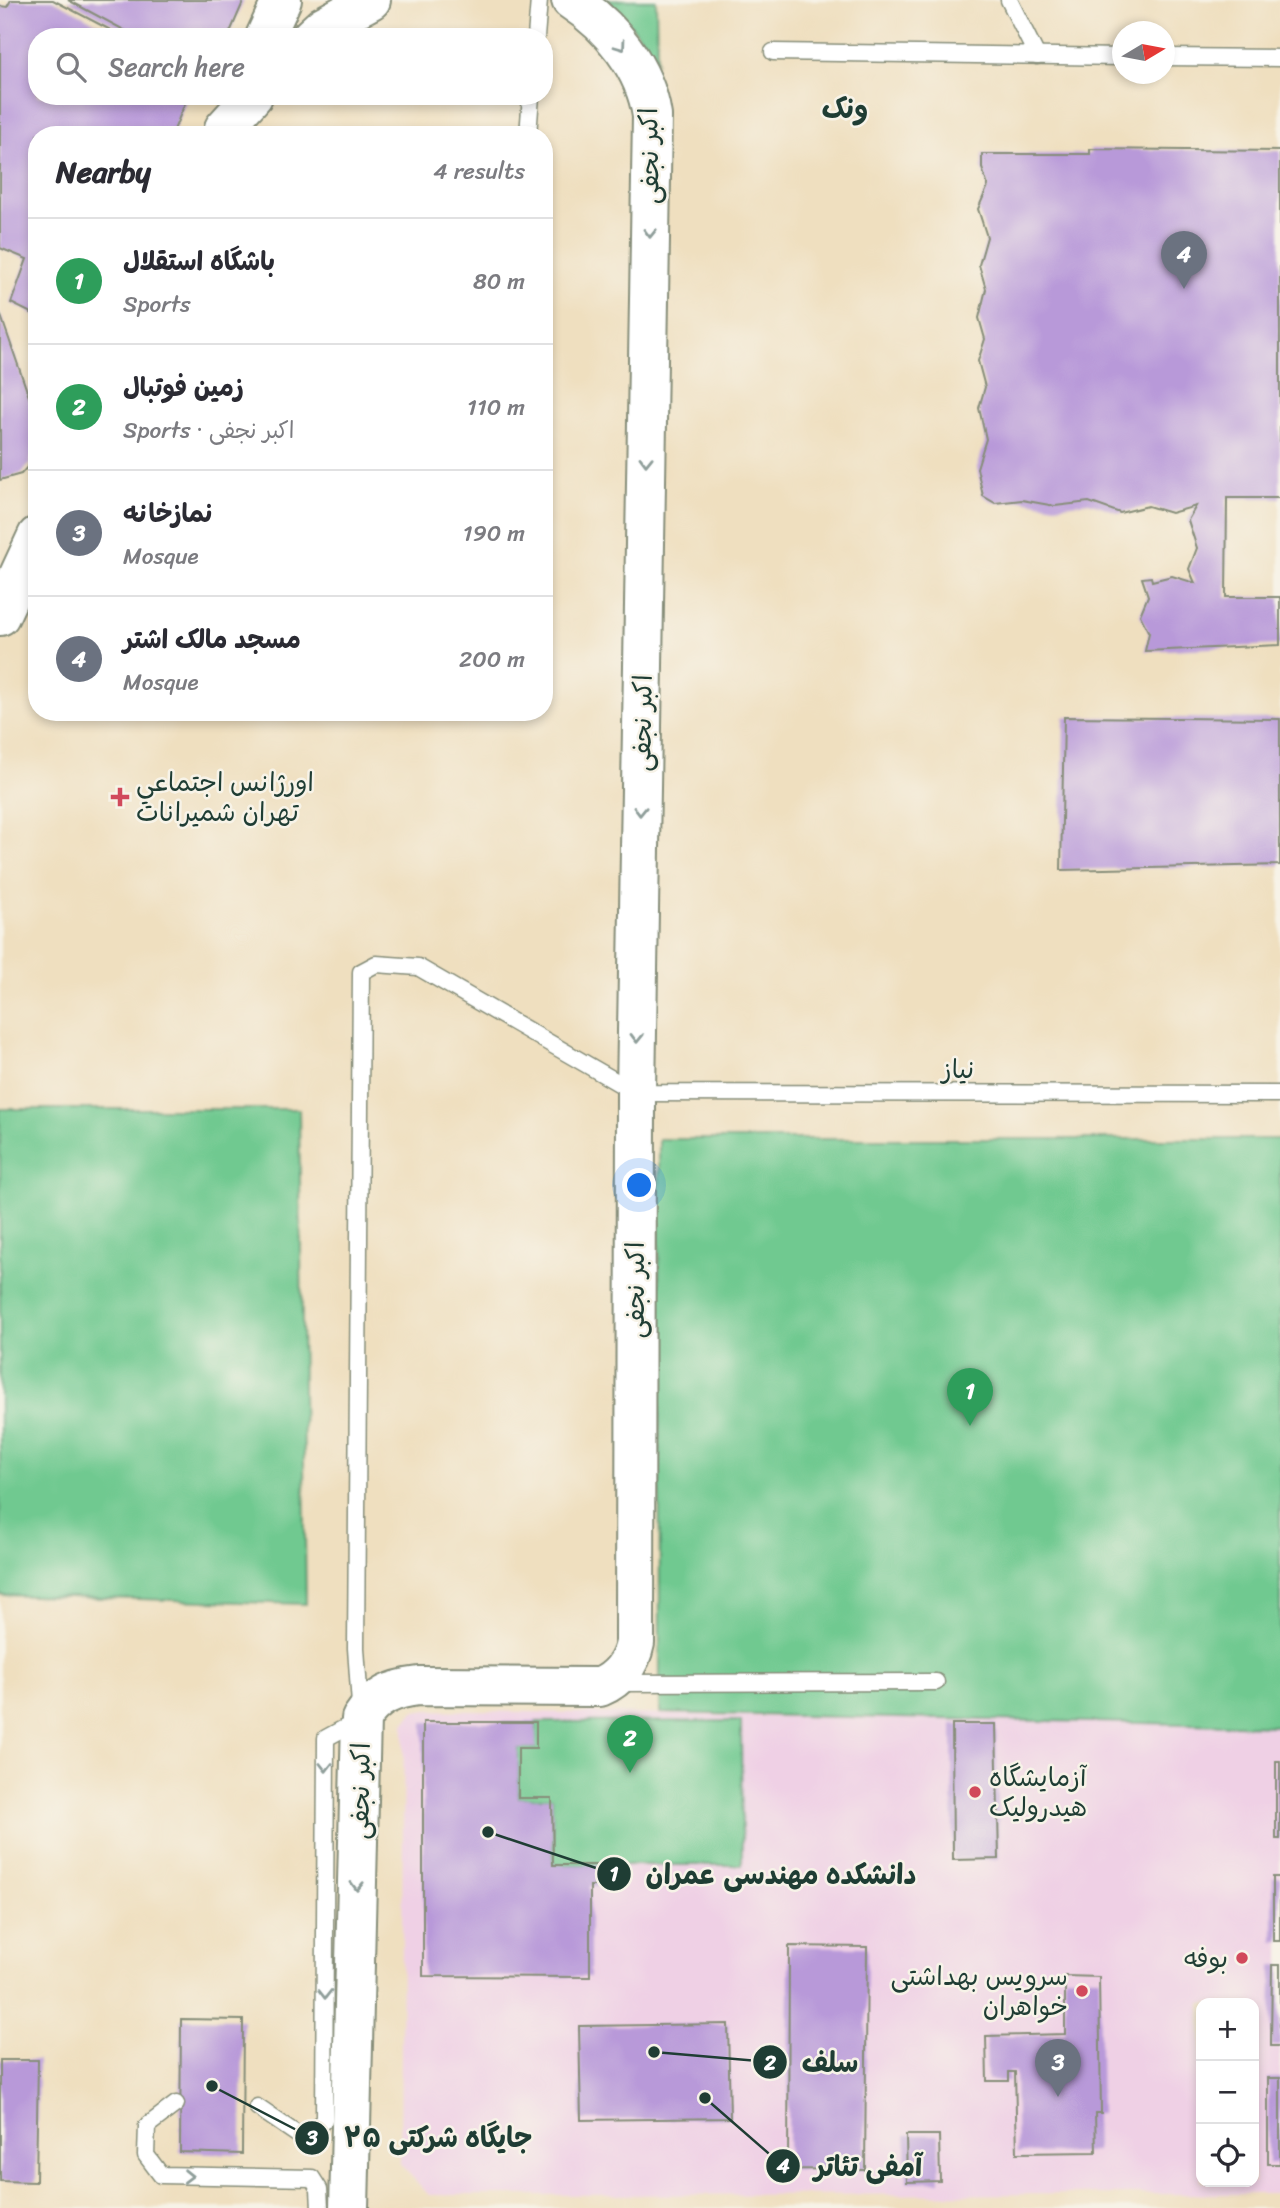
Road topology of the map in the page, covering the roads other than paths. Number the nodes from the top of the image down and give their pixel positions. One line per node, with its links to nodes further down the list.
1 (282, 0): 6 (main road)
2 (371, 0): 7 (main road)
3 (539, 0): 8 (lane)
4 (571, 0): 20 (main road, اکبر نجفی, one-way to 20)
5 (1009, 0): 10 (lane)
6 (269, 28)
7 (321, 28)
8 (537, 28)
9 (773, 52): 10 (lane)
10 (1037, 56): 11 (lane)
11 (1112, 57)
12 (1175, 57): 13 (lane)
13 (1280, 58)
14 (244, 105): 16 (main road)
15 (530, 105): 17 (lane)
16 (228, 120)
17 (529, 126)
18 (28, 555): 19 (main road)
19 (0, 616)
20 (636, 1093): 21 (lane, نیاز); 23 (main road, اکبر نجفی); 24 (lane)
21 (1280, 1094)
22 (936, 1682): 23 (lane)
23 (608, 1683): 24 (main road, اکبر نجفی)
24 (361, 1719): 26 (lane, one-way to 26); 28 (main road, اکبر نجفی, one-way to 28)
25 (176, 2104): 27 (lane, one-way to 27)
26 (257, 2107)
27 (320, 2208)
28 (349, 2208)

